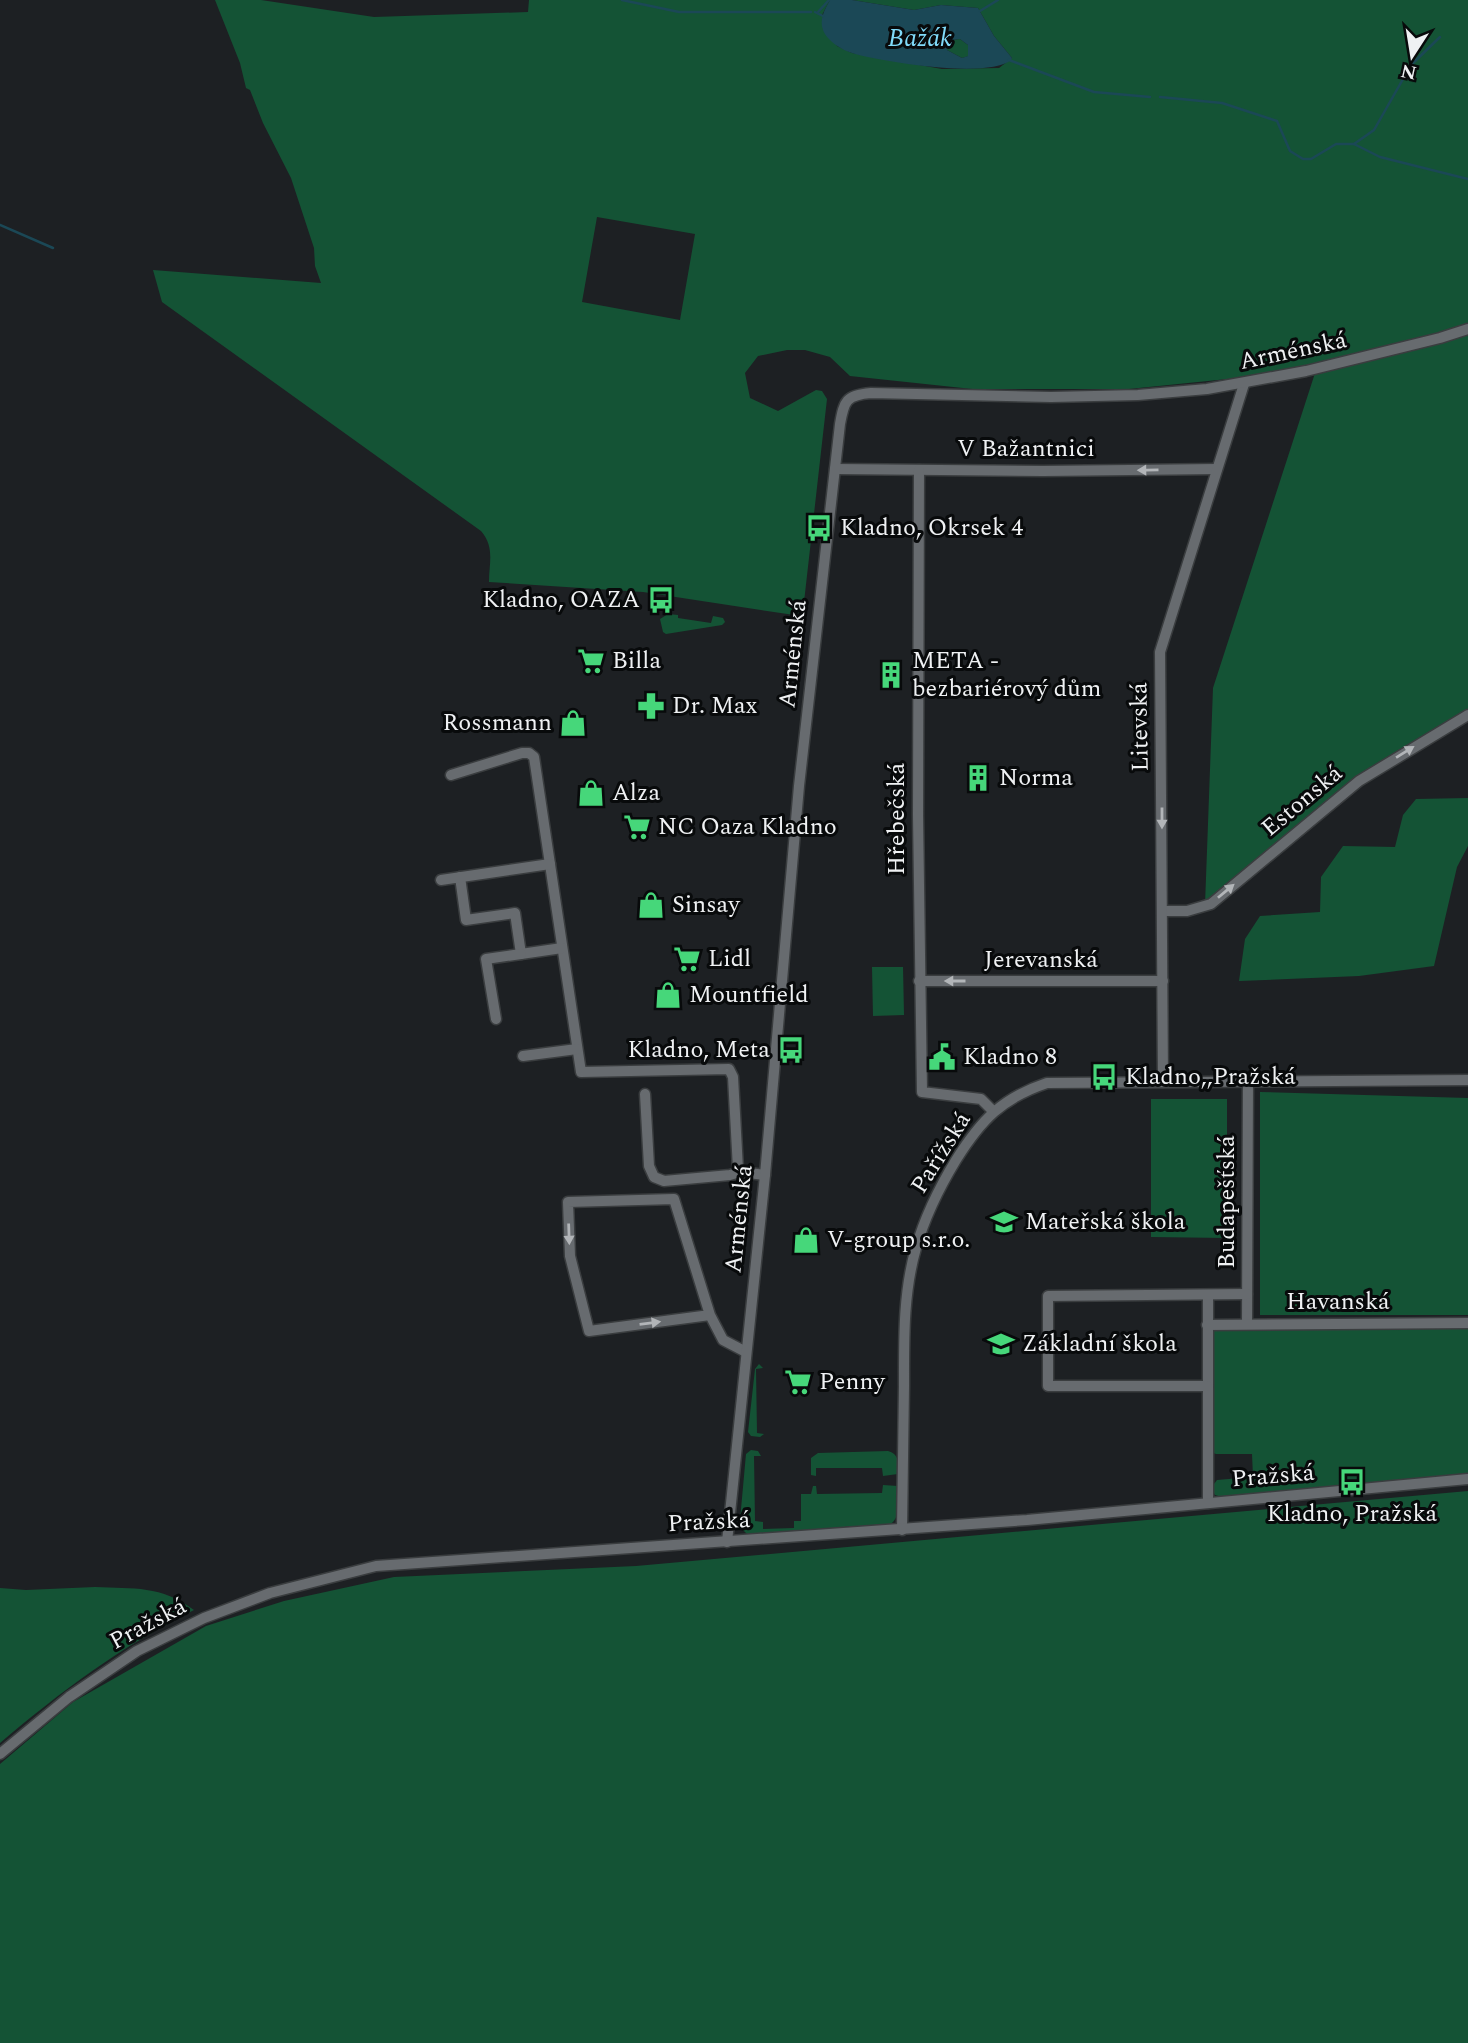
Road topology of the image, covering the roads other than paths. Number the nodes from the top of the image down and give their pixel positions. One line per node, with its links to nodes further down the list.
1 (1468, 329): 2 (street, Arménská)
2 (1244, 384): 3 (street, Arménská); 4 (street, Litevská)
3 (835, 468): 5 (street, V Bažantnici); 25 (street, Arménská)
4 (1217, 469): 5 (street, V Bažantnici, one-way to 5); 11 (street, Litevská, one-way to 11)
5 (919, 470): 14 (street, Hřebečská)
6 (1468, 715): 11 (street, Estonská, one-way to 6)
7 (451, 775): 8 (street)
8 (550, 864): 9 (street); 12 (street)
9 (460, 877): 10 (street); 13 (street)
10 (441, 880)
11 (1163, 911): 15 (street, Litevská)
12 (562, 948): 13 (street); 17 (street)
13 (521, 954): 16 (street)
14 (919, 981): 15 (street, Jerevanská, one-way to 14); 23 (street, Hřebečská)
15 (1163, 981): 21 (street, Litevská)
16 (495, 1019)
17 (577, 1049): 18 (street); 24 (street)
18 (523, 1056)
19 (1468, 1080): 20 (street, Pařížská)
20 (1248, 1081): 21 (street, Pařížská); 26 (street, Budapešťská)
21 (1163, 1082): 23 (street, Pařížská)
22 (645, 1094): 24 (street)
23 (993, 1111): 36 (street, Pařížská)
24 (740, 1172): 25 (street)
25 (765, 1175): 32 (street, Arménská)
26 (1247, 1294): 27 (street); 29 (street, Budapešťská)
27 (1208, 1296): 31 (street); 33 (street)
28 (710, 1315): 28 (street, one-way to 28); 32 (street)
29 (1247, 1323): 30 (street, Havanská); 31 (street, Havanská)
30 (1468, 1323)
31 (1207, 1325): 33 (street)
32 (746, 1352): 37 (street, Arménská)
33 (1207, 1386): 35 (street)
34 (1468, 1479): 35 (street, Pražská)
35 (1208, 1503): 36 (street, Pražská)
36 (902, 1530): 37 (street, Pražská)
37 (727, 1542): 38 (street, Pražská)
38 (0, 1754)

